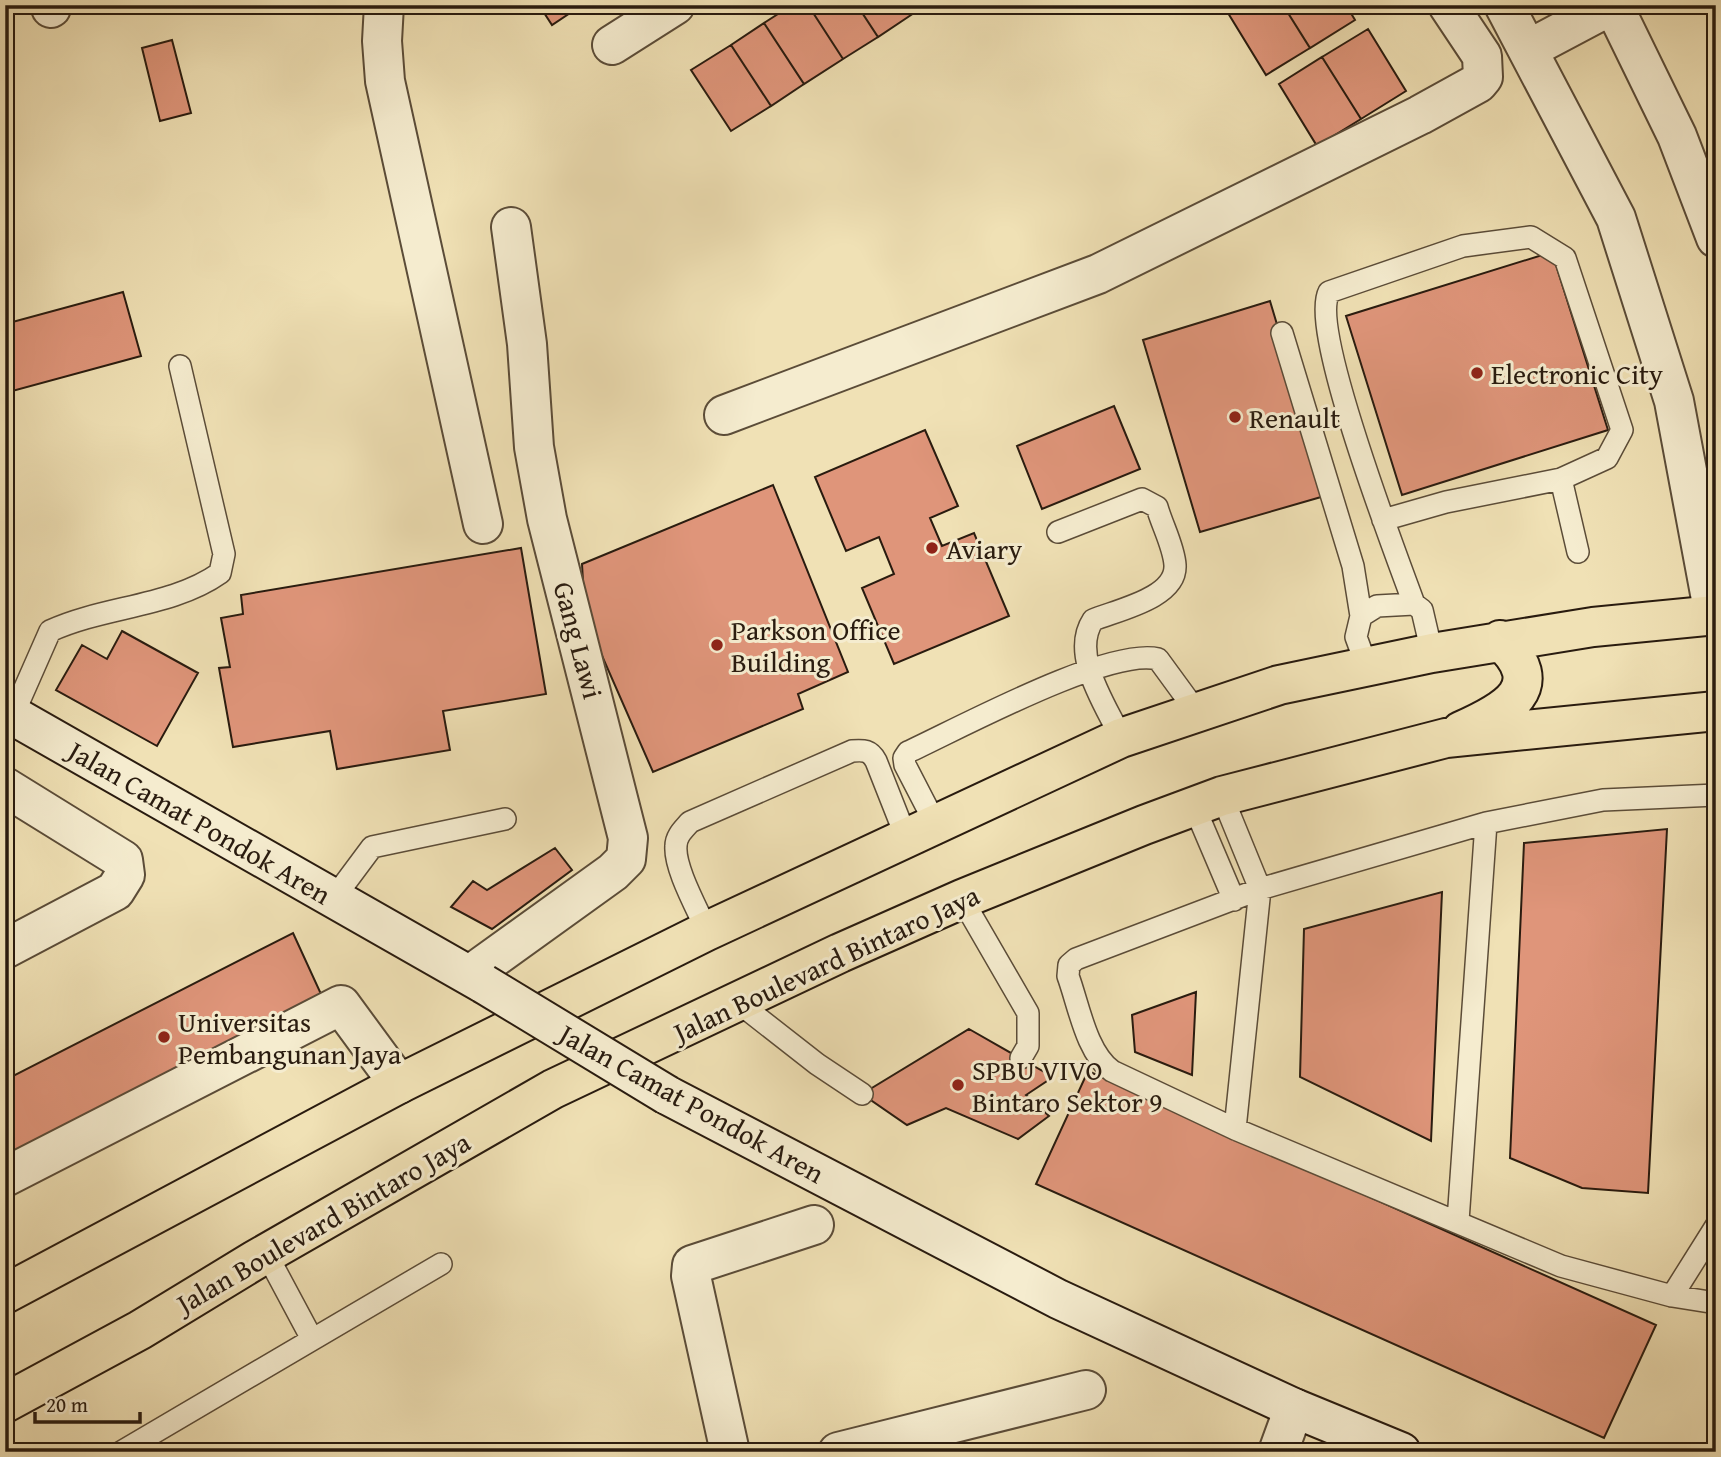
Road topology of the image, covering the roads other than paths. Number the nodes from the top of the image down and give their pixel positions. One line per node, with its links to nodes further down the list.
1 (384, 5): 15 (street)
2 (674, 5): 6 (street)
3 (1448, 5): 12 (street)
4 (1504, 5): 7 (street)
5 (1612, 5): 7 (street); 9 (street)
6 (612, 45)
7 (1529, 49): 19 (street)
8 (511, 227): 42 (street, Gang Lawi)
9 (1716, 238)
10 (1282, 333): 20 (lane)
11 (180, 366): 27 (lane)
12 (724, 415)
13 (1560, 479): 14 (lane); 14 (lane); 17 (lane)
14 (1383, 520): 18 (lane)
15 (483, 524)
16 (1058, 532): 24 (lane)
17 (1578, 552)
18 (1415, 604): 20 (lane); 22 (lane)
19 (1715, 615): 21 (main road)
20 (1361, 616): 23 (lane)
21 (1500, 640): 22 (main road); 29 (main road)
22 (1432, 653): 23 (main road)
23 (1367, 667): 26 (main road)
24 (1090, 669): 26 (lane); 28 (lane); 35 (lane)
25 (1716, 710): 29 (main road, Jalan Boulevard Bintaro Jaya)
26 (1196, 711): 28 (main road)
27 (9, 713): 37 (street, Jalan Camat Pondok Aren)
28 (1121, 738): 35 (main road)
29 (1446, 738): 32 (main road, Jalan Boulevard Bintaro Jaya)
30 (5, 787): 41 (street)
31 (1716, 795): 34 (lane)
32 (1208, 801): 36 (lane); 38 (main road, Jalan Boulevard Bintaro Jaya); 39 (lane)
33 (505, 819): 37 (lane)
34 (1486, 824): 36 (lane); 49 (lane)
35 (920, 830): 40 (main road); 40 (lane)
36 (1260, 889): 39 (lane); 47 (lane)
37 (334, 898): 42 (street, Jalan Camat Pondok Aren)
38 (962, 899): 43 (main road, Jalan Boulevard Bintaro Jaya); 44 (lane)
39 (1234, 900): 47 (lane)
40 (707, 931): 45 (main road)
41 (5, 949)
42 (477, 979): 60 (street, Jalan Camat Pondok Aren, bridge)
43 (739, 1003): 46 (lane); 52 (main road, Jalan Boulevard Bintaro Jaya)
44 (1021, 1058)
45 (399, 1084): 48 (street); 54 (main road)
46 (862, 1094)
47 (1235, 1129): 49 (lane)
48 (5, 1177)
49 (1458, 1221): 55 (lane)
50 (814, 1225): 62 (street)
51 (1716, 1226): 55 (lane)
52 (260, 1256): 57 (lane); 59 (main road, Jalan Boulevard Bintaro Jaya)
53 (441, 1264): 57 (lane)
54 (5, 1294)
55 (1672, 1296): 56 (lane)
56 (1716, 1303)
57 (306, 1342): 61 (lane)
58 (1086, 1390): 63 (street)
59 (5, 1403)
60 (1294, 1408): 64 (street); 65 (street, Jalan Camat Pondok Aren)
61 (121, 1452)
62 (730, 1452)
63 (838, 1452)
64 (1278, 1452)
65 (1401, 1452)

